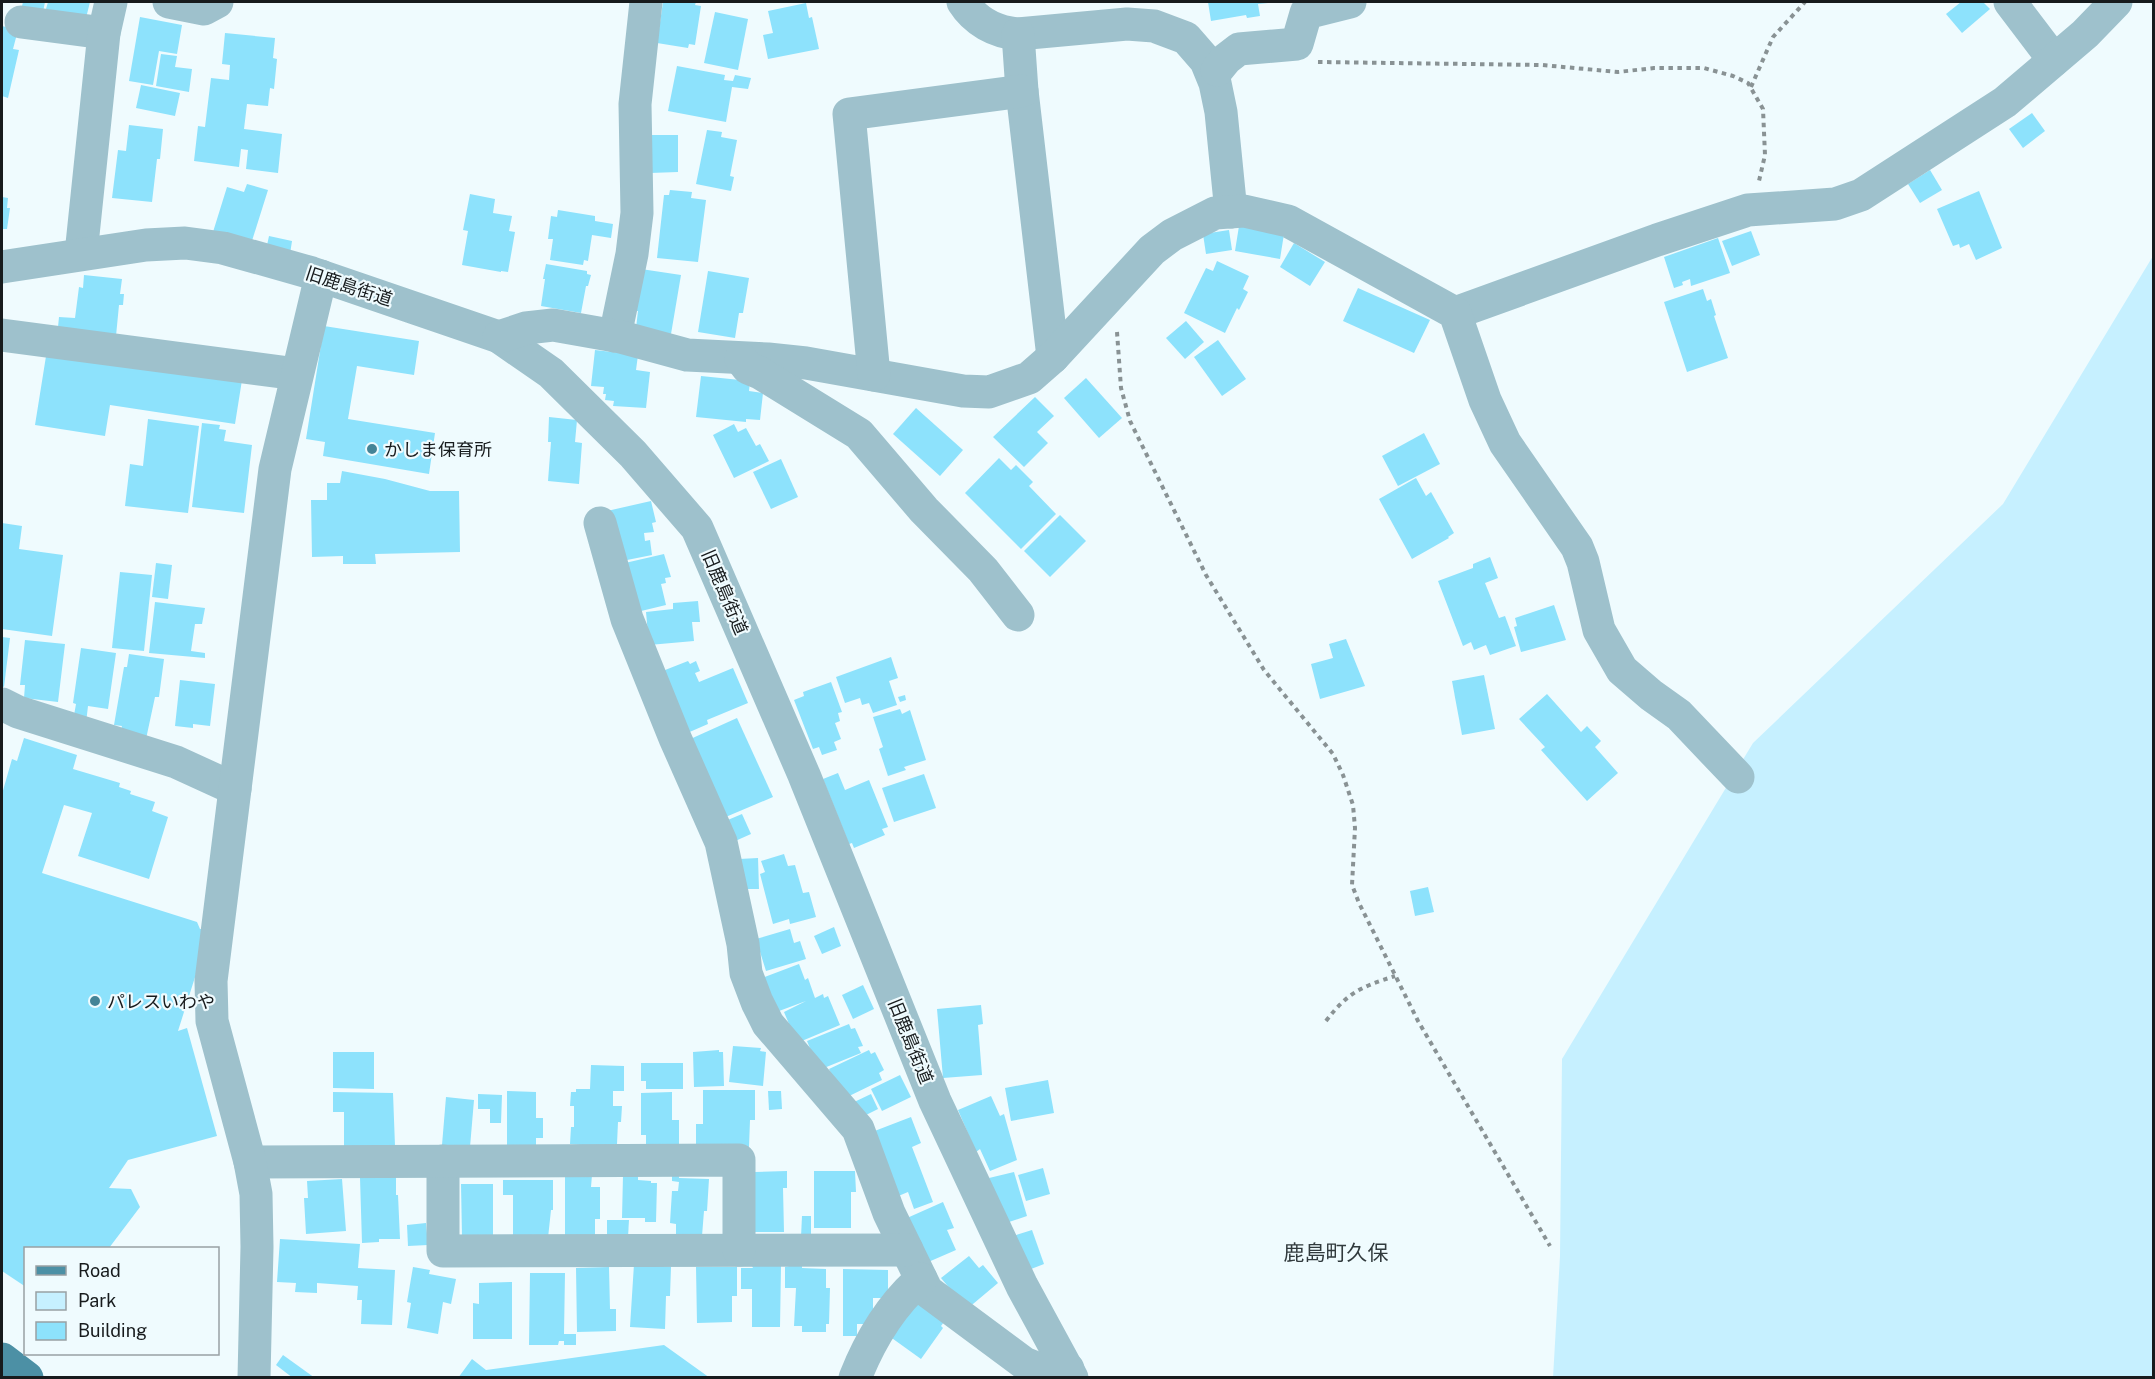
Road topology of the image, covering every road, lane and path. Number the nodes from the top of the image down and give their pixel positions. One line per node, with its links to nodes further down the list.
1 (111, 2): 11 (street)
2 (169, 2): 3 (street)
3 (217, 2)
4 (646, 2): 26 (street)
5 (963, 2): 12 (street)
6 (1350, 2): 15 (street)
7 (1805, 2): 16 (path)
8 (2010, 2): 13 (street)
9 (2116, 2): 13 (street)
10 (21, 22): 11 (street)
11 (104, 33): 20 (street)
12 (1018, 34): 17 (street); 19 (street)
13 (2054, 60): 18 (street)
14 (1312, 62): 16 (path)
15 (1217, 70)
16 (1750, 87): 18 (path)
17 (1022, 91): 28 (street); 31 (street)
18 (1752, 210): 24 (street)
19 (1231, 212): 23 (street); 24 (street)
20 (81, 254): 21 (street, 旧鹿島街道); 22 (street, 旧鹿島街道)
21 (2, 267)
22 (321, 276): 27 (street, 旧鹿島街道); 30 (street)
23 (1105, 301): 28 (street); 37 (path)
24 (1455, 314): 35 (street)
25 (2, 335): 30 (street)
26 (615, 336): 27 (street); 29 (street)
27 (500, 337): 46 (street, 旧鹿島街道)
28 (1053, 357): 31 (street)
29 (741, 358): 31 (street); 33 (street)
30 (297, 374): 36 (street)
31 (874, 375)
32 (600, 523): 43 (street)
33 (1018, 615)
34 (2, 704): 36 (street)
35 (1738, 777)
36 (235, 789): 40 (street)
37 (1395, 976): 38 (path); 41 (path)
38 (1326, 1021)
39 (443, 1161): 40 (street); 42 (street); 42 (street)
40 (250, 1162): 48 (street)
41 (1550, 1246)
42 (739, 1250): 43 (street)
43 (907, 1250): 44 (street)
44 (921, 1279): 46 (street); 49 (street)
45 (2, 1359): 47 (main road)
46 (1070, 1373)
47 (27, 1377)
48 (254, 1377)
49 (855, 1377)

